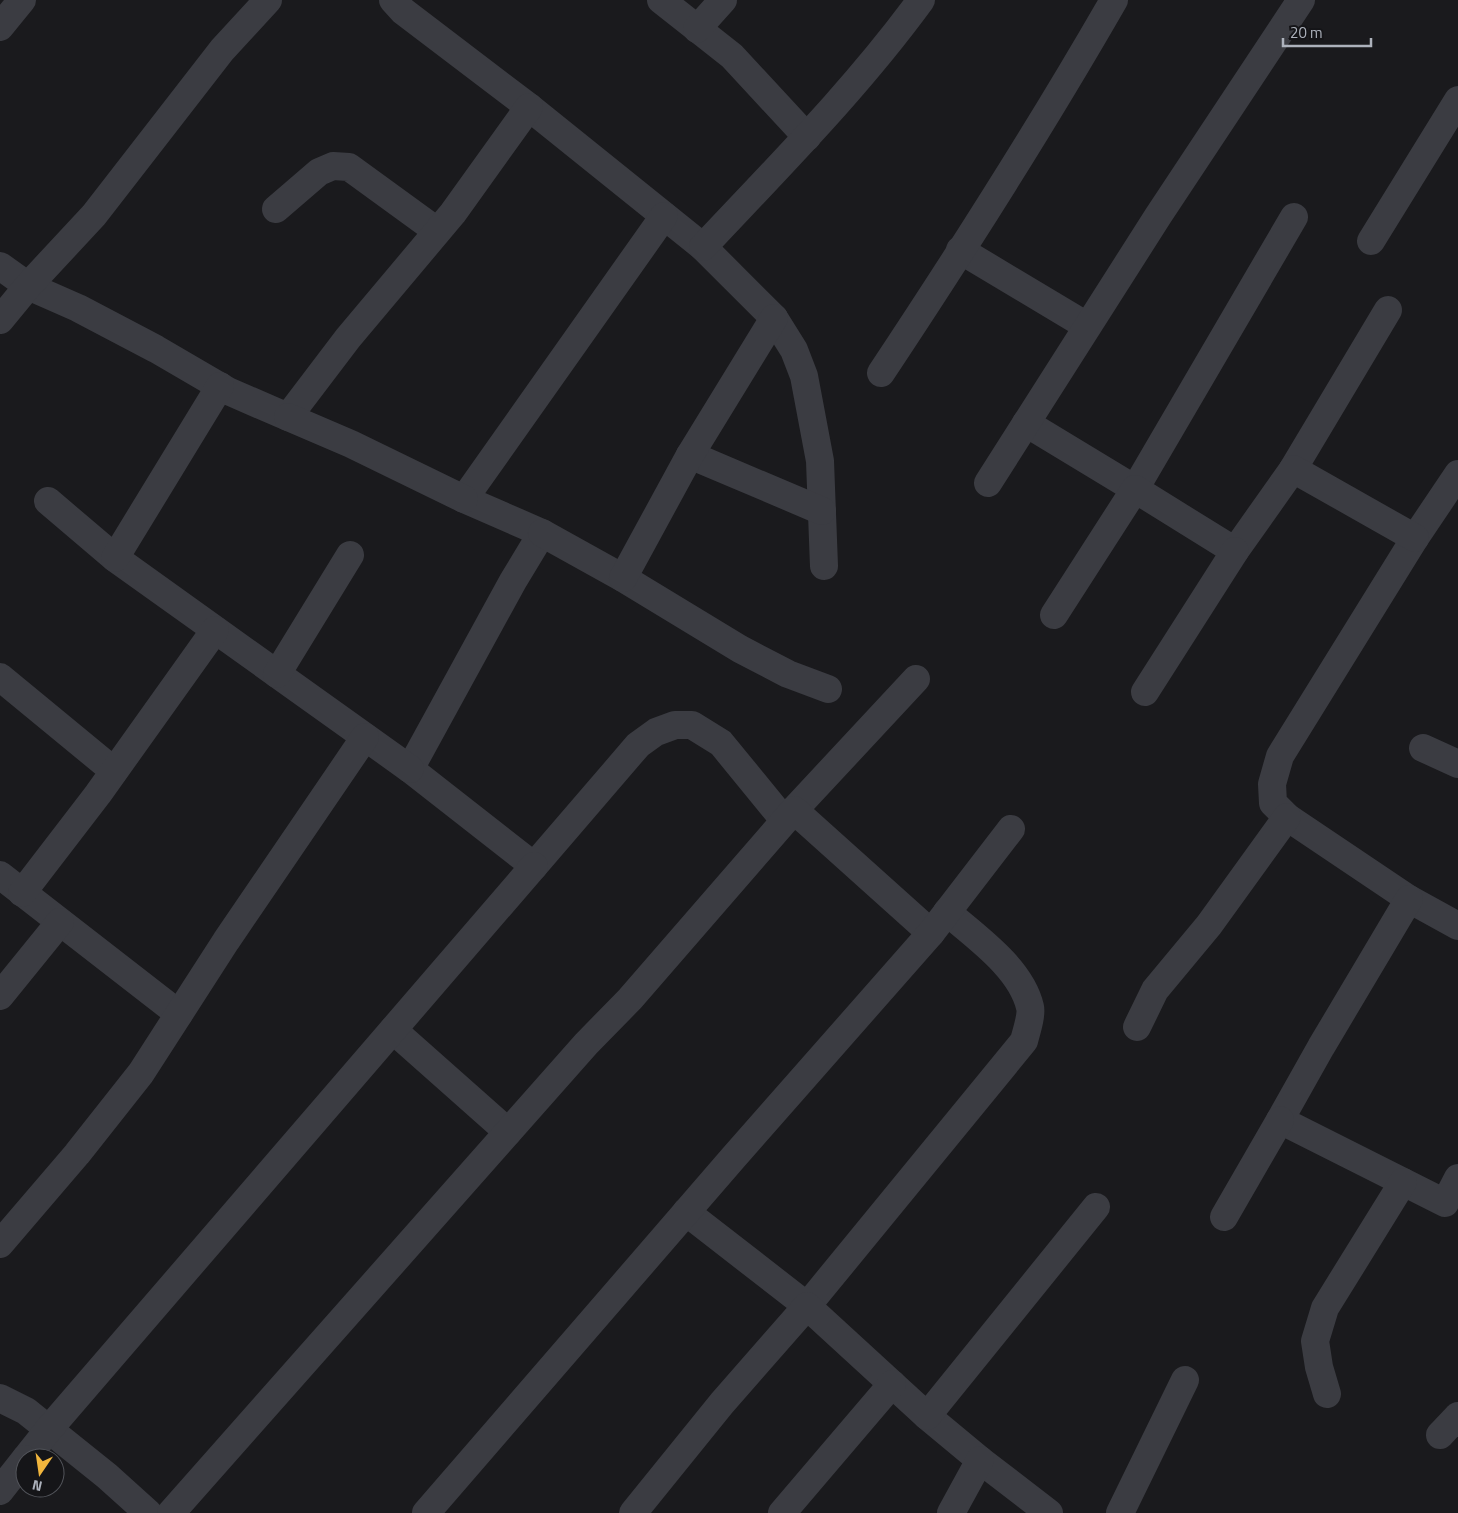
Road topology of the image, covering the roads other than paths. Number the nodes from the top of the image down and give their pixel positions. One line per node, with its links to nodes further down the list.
1 (22, 0): 9 (street)
2 (268, 0): 22 (street)
3 (393, 0): 12 (street)
4 (661, 0): 10 (street)
5 (723, 0): 10 (street)
6 (921, 0): 13 (street)
7 (1114, 0): 20 (street)
8 (1301, 0): 26 (street)
9 (0, 27)
10 (697, 29): 13 (street)
11 (1458, 100): 18 (street)
12 (528, 107): 15 (street); 17 (street)
13 (807, 137): 19 (street)
14 (276, 209): 17 (street)
15 (664, 216): 19 (street); 36 (street)
16 (1294, 217): 35 (street)
17 (437, 232): 29 (street)
18 (1372, 241)
19 (703, 247): 24 (street)
20 (960, 250): 26 (street); 27 (street)
21 (0, 266): 22 (street)
22 (28, 286): 25 (street); 28 (street)
23 (1388, 310): 32 (street)
24 (774, 318): 31 (street); 38 (street)
25 (0, 320)
26 (1087, 326): 30 (street)
27 (881, 373)
28 (220, 386): 29 (street); 43 (street)
29 (288, 417): 36 (street)
30 (1026, 423): 34 (street); 35 (street)
31 (690, 455): 38 (street); 45 (street)
32 (1293, 469): 40 (street); 41 (street)
33 (1458, 474): 40 (street)
34 (988, 483)
35 (1135, 489): 41 (street); 46 (street)
36 (464, 499): 39 (street)
37 (48, 501): 43 (street)
38 (822, 511): 44 (street)
39 (542, 533): 45 (street); 56 (street)
40 (1415, 538): 59 (street)
41 (1235, 551): 52 (street)
42 (350, 555): 48 (street)
43 (115, 558): 47 (street)
44 (824, 566)
45 (623, 578): 51 (street)
46 (1054, 615)
47 (215, 630): 48 (street); 57 (street)
48 (277, 674): 53 (street)
49 (0, 677): 57 (street)
50 (916, 679): 58 (street)
51 (828, 689)
52 (1145, 692)
53 (365, 737): 56 (street); 70 (street)
54 (1423, 748): 55 (street)
55 (1458, 764)
56 (410, 769): 61 (street)
57 (114, 771): 63 (street)
58 (789, 815): 61 (street); 68 (street); 74 (street)
59 (1287, 817): 64 (street); 71 (street)
60 (1011, 829): 65 (street)
61 (534, 866): 72 (street)
62 (0, 875): 63 (street)
63 (22, 893): 66 (street)
64 (1409, 899): 67 (street); 73 (street)
65 (947, 912): 68 (street); 82 (street)
66 (60, 922): 69 (street); 70 (street)
67 (1458, 926)
68 (931, 933): 79 (street)
69 (0, 996)
70 (179, 1014): 81 (street)
71 (1137, 1027)
72 (393, 1030): 74 (street); 89 (street)
73 (1280, 1120): 76 (street); 80 (street)
74 (508, 1132): 96 (street)
75 (1458, 1178): 78 (street)
76 (1403, 1182): 78 (street); 85 (street)
77 (1096, 1207): 87 (street)
78 (1451, 1207)
79 (686, 1212): 82 (street); 97 (street)
80 (1224, 1217)
81 (0, 1244)
82 (807, 1306): 84 (street); 98 (street)
83 (1184, 1380): 102 (street)
84 (892, 1384): 87 (street); 99 (street)
85 (1327, 1394)
86 (0, 1398): 89 (street)
87 (926, 1416): 92 (street)
88 (1458, 1416): 90 (street)
89 (49, 1429): 91 (street); 95 (street)
90 (1440, 1436)
91 (34, 1448)
92 (980, 1460): 100 (street); 101 (street)
93 (15, 1473): 94 (street)
94 (0, 1491)
95 (148, 1513)
96 (172, 1513)
97 (426, 1513)
98 (633, 1513)
99 (782, 1513)
100 (951, 1513)
101 (1049, 1513)
102 (1120, 1513)

